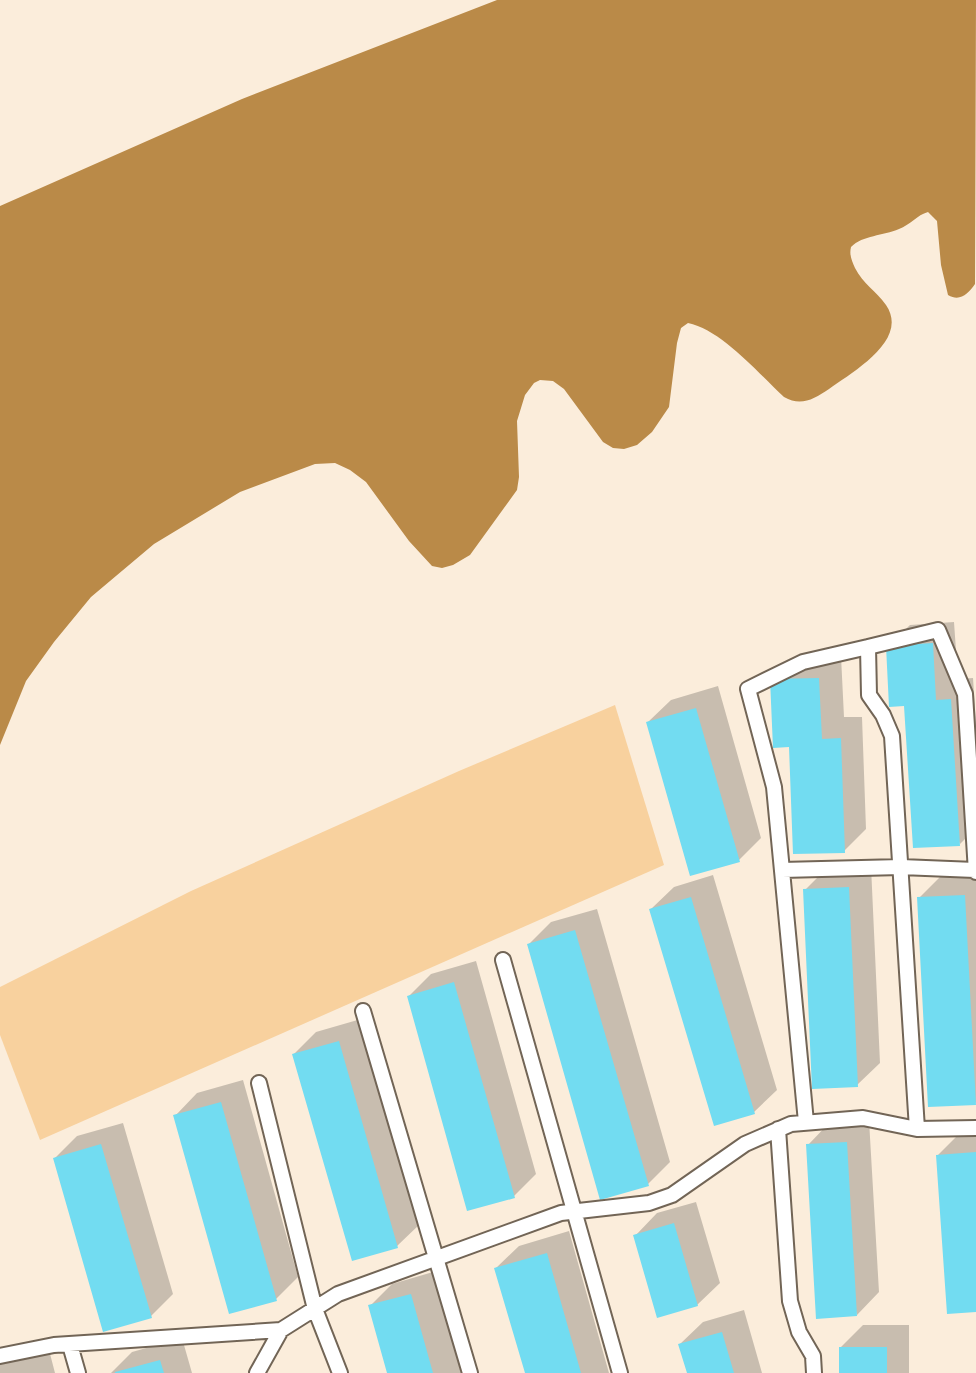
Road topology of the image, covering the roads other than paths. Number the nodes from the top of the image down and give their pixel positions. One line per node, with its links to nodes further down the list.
1 (868, 647): 2 (lane); 3 (lane); 4 (lane)
2 (901, 867): 3 (lane); 4 (lane); 11 (lane)
3 (782, 870): 8 (lane)
4 (976, 871)
5 (503, 960): 12 (lane)
6 (363, 1011): 13 (lane)
7 (259, 1083): 14 (lane)
8 (806, 1122): 10 (lane); 11 (lane)
9 (976, 1128): 11 (lane)
10 (778, 1129): 12 (lane); 23 (lane)
11 (918, 1129)
12 (573, 1211): 13 (lane); 22 (lane)
13 (435, 1258): 14 (lane); 21 (lane)
14 (315, 1309): 15 (lane); 20 (lane)
15 (281, 1330): 16 (lane); 19 (lane)
16 (70, 1345): 17 (lane); 18 (lane)
17 (0, 1356)
18 (78, 1373)
19 (257, 1373)
20 (340, 1373)
21 (470, 1373)
22 (620, 1373)
23 (814, 1373)

